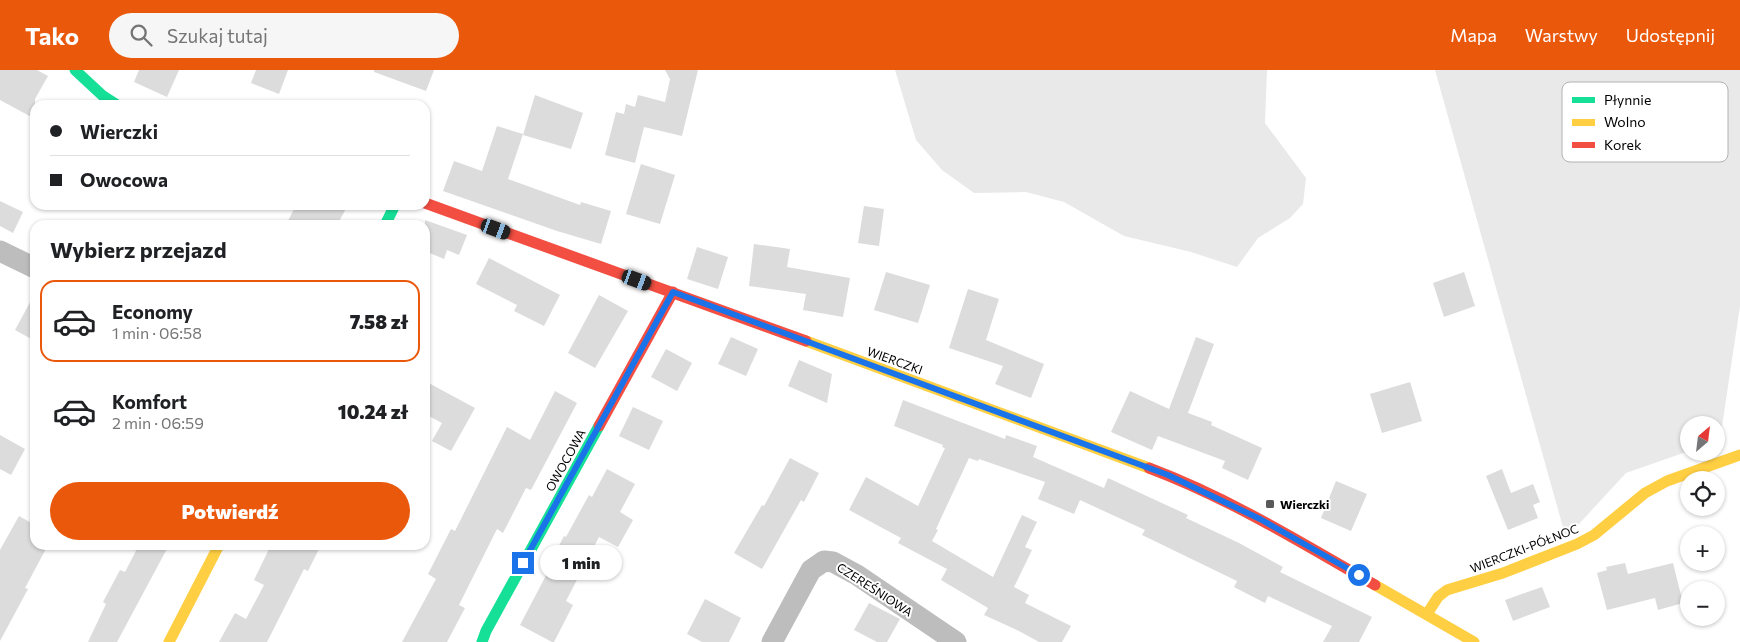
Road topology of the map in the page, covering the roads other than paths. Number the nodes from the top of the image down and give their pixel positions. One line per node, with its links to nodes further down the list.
1 (75, 70): 2 (street)
2 (109, 100)
3 (430, 205): 6 (street, WIERCZKI)
4 (0, 251): 5 (street)
5 (30, 266)
6 (673, 292): 9 (street, WIERCZKI); 11 (street, OWOCOWA)
7 (1740, 455): 9 (street, WIERCZKI-PÓŁNOC)
8 (216, 550): 10 (street)
9 (1427, 614): 14 (street, WIERCZKI)
10 (169, 642)
11 (482, 642)
12 (772, 642): 13 (street, CZEREŚNIOWA)
13 (956, 642)
14 (1474, 642)

